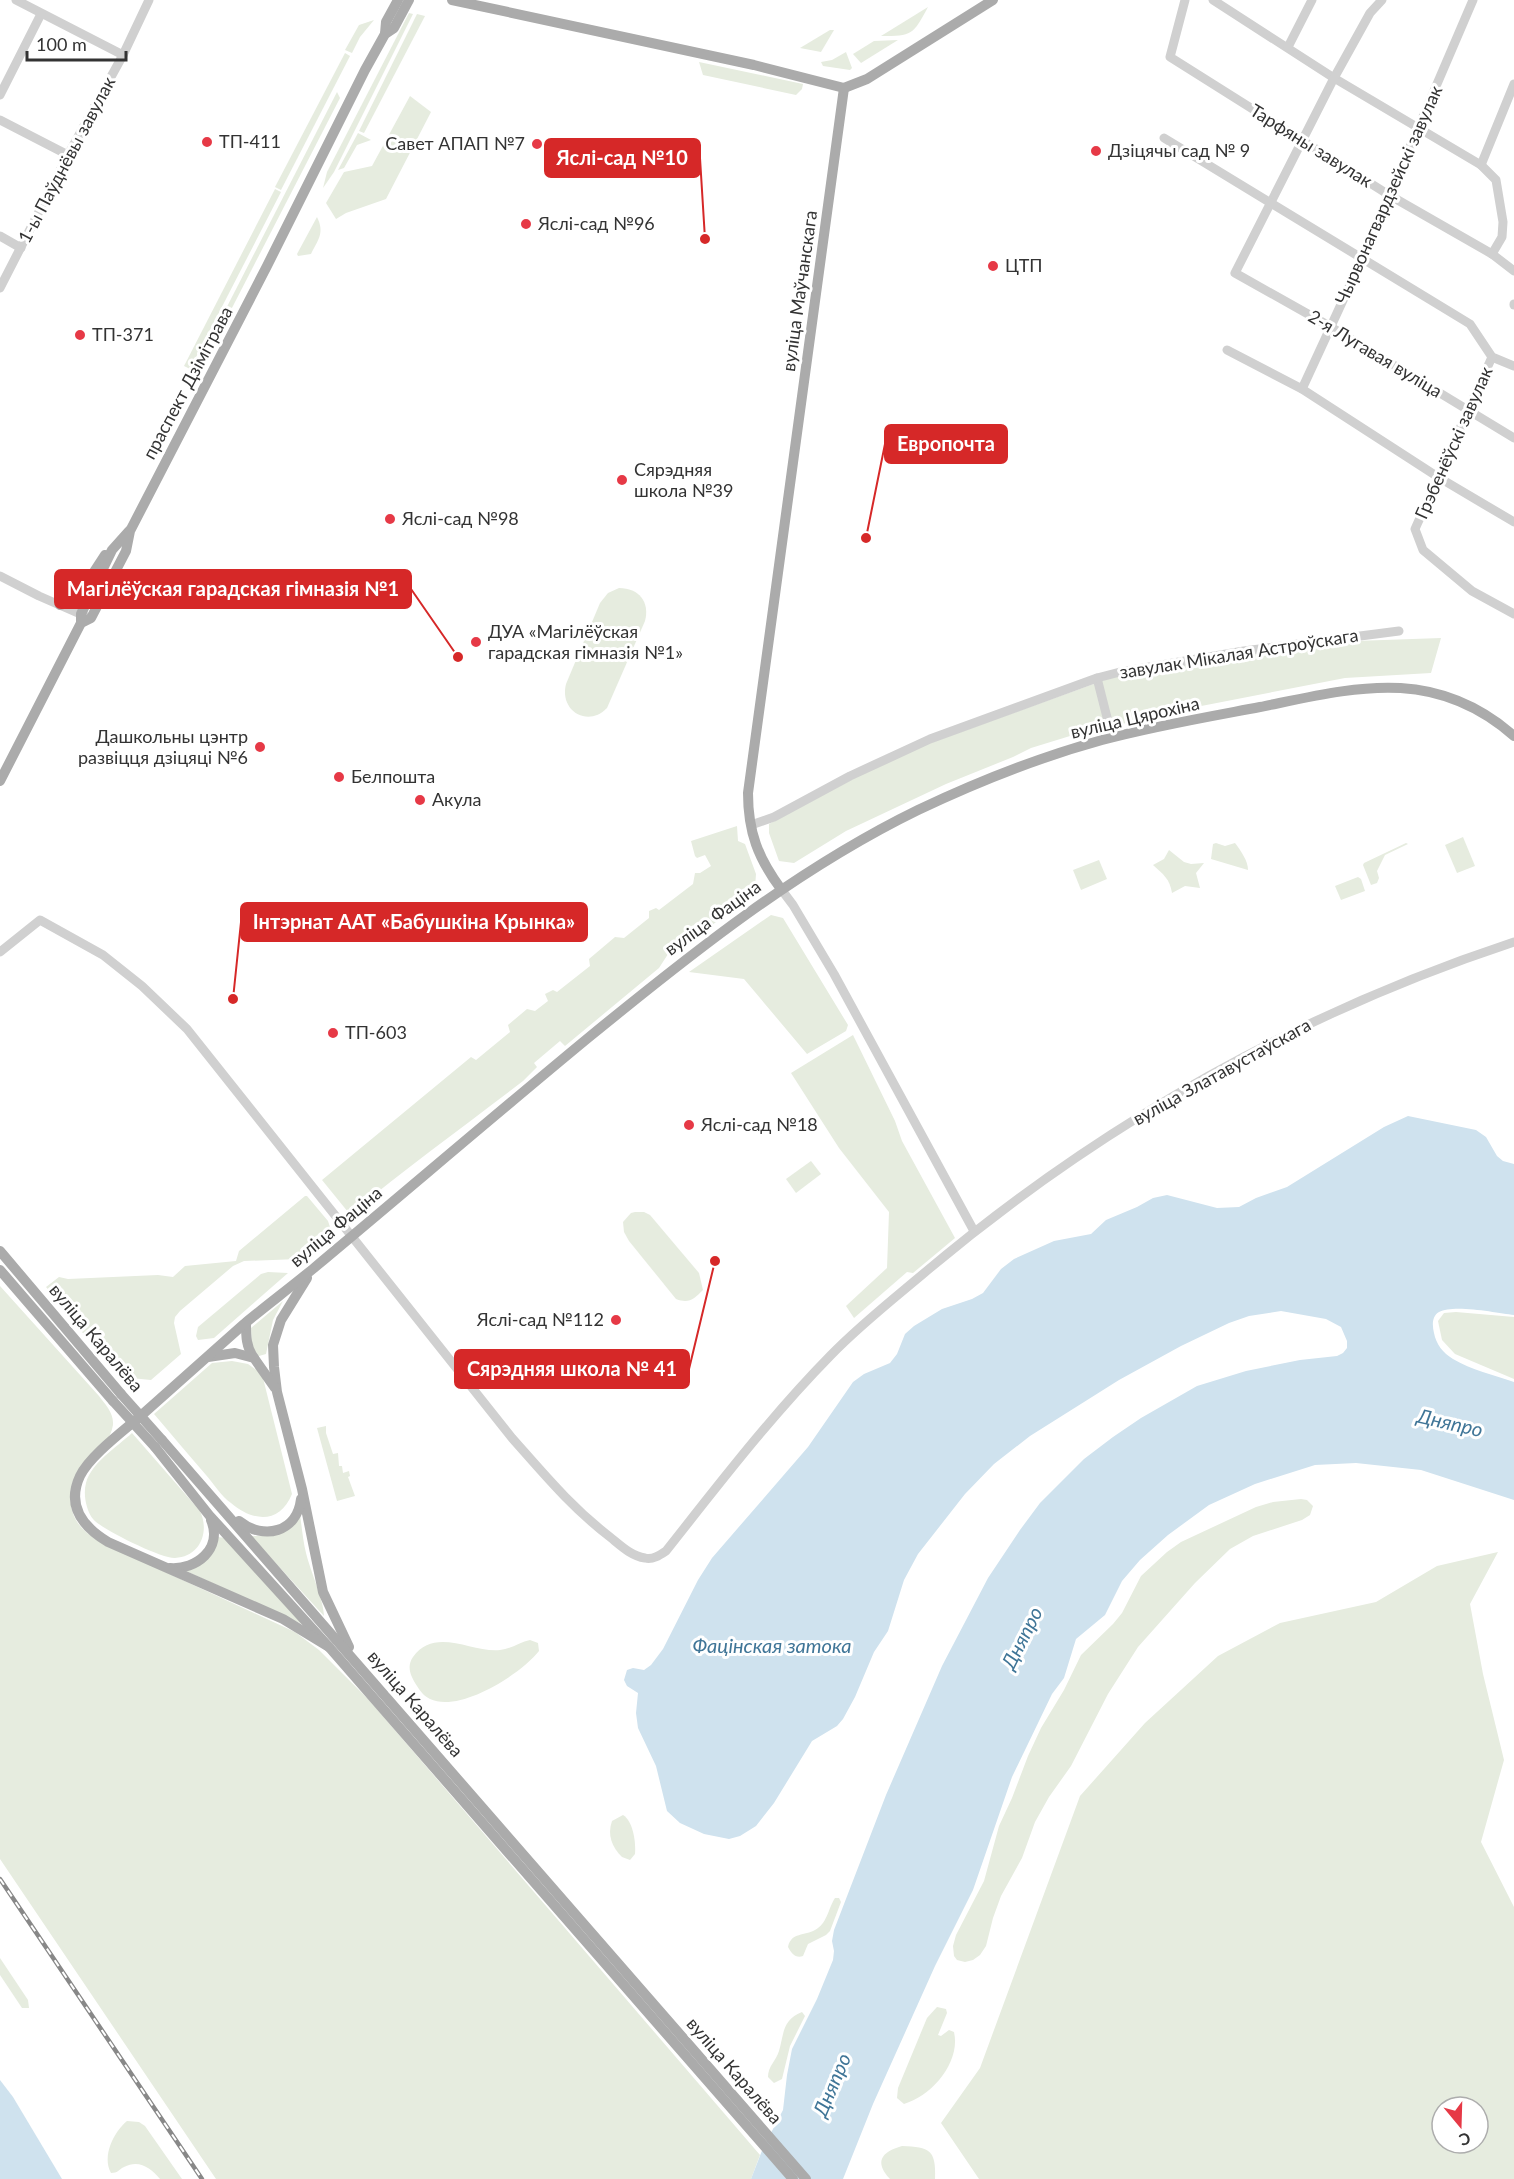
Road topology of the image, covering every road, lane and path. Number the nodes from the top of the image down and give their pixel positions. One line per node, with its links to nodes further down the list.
1 (16, 0): 14 (street)
2 (149, 0): 17 (street, 1-ы Паўднёвы завулак)
3 (398, 0): 15 (main road)
4 (409, 0): 15 (main road, праспект Дзімітрава)
5 (452, 0): 20 (main road)
6 (993, 0): 20 (main road)
7 (1185, 0): 25 (street, Тарфяны завулак)
8 (1212, 0): 13 (street)
9 (1234, 0): 13 (street)
10 (1312, 0): 16 (street)
11 (1382, 0): 18 (street)
12 (1473, 0): 23 (street, Чырвонагвардзейскі завулак)
13 (1229, 10): 16 (street)
14 (41, 14): 17 (street); 21 (street)
15 (385, 34): 45 (main road, праспект Дзімітрава)
16 (1288, 47): 18 (street)
17 (123, 55): 26 (street, 1-ы Паўднёвы завулак)
18 (1334, 78): 23 (street); 25 (street)
19 (1514, 84): 27 (street)
20 (844, 88): 56 (main road, вуліца Маўчанскага)
21 (0, 94)
22 (0, 120): 26 (street)
23 (1419, 129): 27 (street); 28 (street, Чырвонагвардзейскі завулак)
24 (1164, 138): 29 (street)
25 (1302, 141): 28 (street, Тарфяны завулак); 29 (street)
26 (68, 155): 31 (street, 1-ы Паўднёвы завулак)
27 (1481, 165): 32 (street)
28 (1389, 195): 32 (street, Тарфяны завулак); 33 (street, Чырвонагвардзейскі завулак)
29 (1271, 204): 33 (street); 36 (street, 2-я Лугавая вуліца)
30 (0, 236): 31 (street)
31 (21, 248): 35 (street, 1-ы Паўднёвы завулак)
32 (1492, 254): 34 (street, Тарфяны завулак)
33 (1362, 259): 36 (street, Чырвонагвардзейскі завулак); 38 (street)
34 (1514, 271)
35 (0, 288)
36 (1331, 327): 40 (street, Чырвонагвардзейскі завулак); 41 (street, 2-я Лугавая вуліца)
37 (1227, 350): 40 (street)
38 (1492, 357): 39 (street); 41 (street, Грэбенёўскі завулак)
39 (1514, 366)
40 (1302, 389): 43 (street)
41 (1468, 410): 42 (street, 2-я Лугавая вуліца); 43 (street, Грэбенёўскі завулак)
42 (1514, 438)
43 (1438, 477): 44 (street); 49 (street, Грэбенёўскі завулак)
44 (1514, 522)
45 (130, 531): 46 (main road); 50 (main road, праспект Дзімітрава)
46 (112, 550): 48 (main road); 50 (main road)
47 (0, 576): 48 (street)
48 (60, 605): 50 (street)
49 (1514, 614)
50 (84, 618): 55 (main road, праспект Дзімітрава)
51 (1399, 630): 52 (street, завулак Мікалая Астроўскага)
52 (1097, 678): 54 (street); 56 (street, завулак Мікалая Астроўскага)
53 (1514, 736): 54 (main road, вуліца Цярохіна)
54 (1112, 737): 57 (main road, вуліца Цярохіна)
55 (0, 781)
56 (751, 825): 57 (main road, вуліца Маўчанскага)
57 (781, 889): 60 (street, вуліца Фаціна); 61 (main road, вуліца Фаціна)
58 (1514, 942): 60 (street, вуліца Златавустаўскага)
59 (0, 952): 61 (street)
60 (974, 1231): 61 (street)
61 (351, 1236): 64 (main road, вуліца Фаціна)
62 (0, 1251): 69 (main road, вуліца Каралёва)
63 (0, 1270): 69 (main road, вуліца Каралёва)
64 (312, 1270): 65 (main road, вуліца Фаціна); 68 (main road)
65 (246, 1323): 66 (main road, вуліца Фаціна); 67 (main road)
66 (208, 1357): 67 (main road); 74 (main road, вуліца Фаціна)
67 (254, 1358): 68 (main road)
68 (278, 1392): 71 (main road)
69 (117, 1397): 70 (main road, вуліца Каралёва, bridge)
70 (158, 1444): 72 (main road, вуліца Каралёва); 73 (main road, вуліца Каралёва)
71 (302, 1489): 72 (main road); 76 (main road)
72 (218, 1504): 76 (main road, вуліца Каралёва)
73 (208, 1515): 74 (main road); 75 (main road, вуліца Каралёва)
74 (165, 1567): 75 (main road)
75 (329, 1647): 77 (main road, вуліца Каралёва)
76 (356, 1661): 77 (main road, вуліца Каралёва)
77 (693, 2057): 78 (main road, вуліца Каралёва); 79 (main road, вуліца Каралёва)
78 (793, 2179)
79 (806, 2179)

